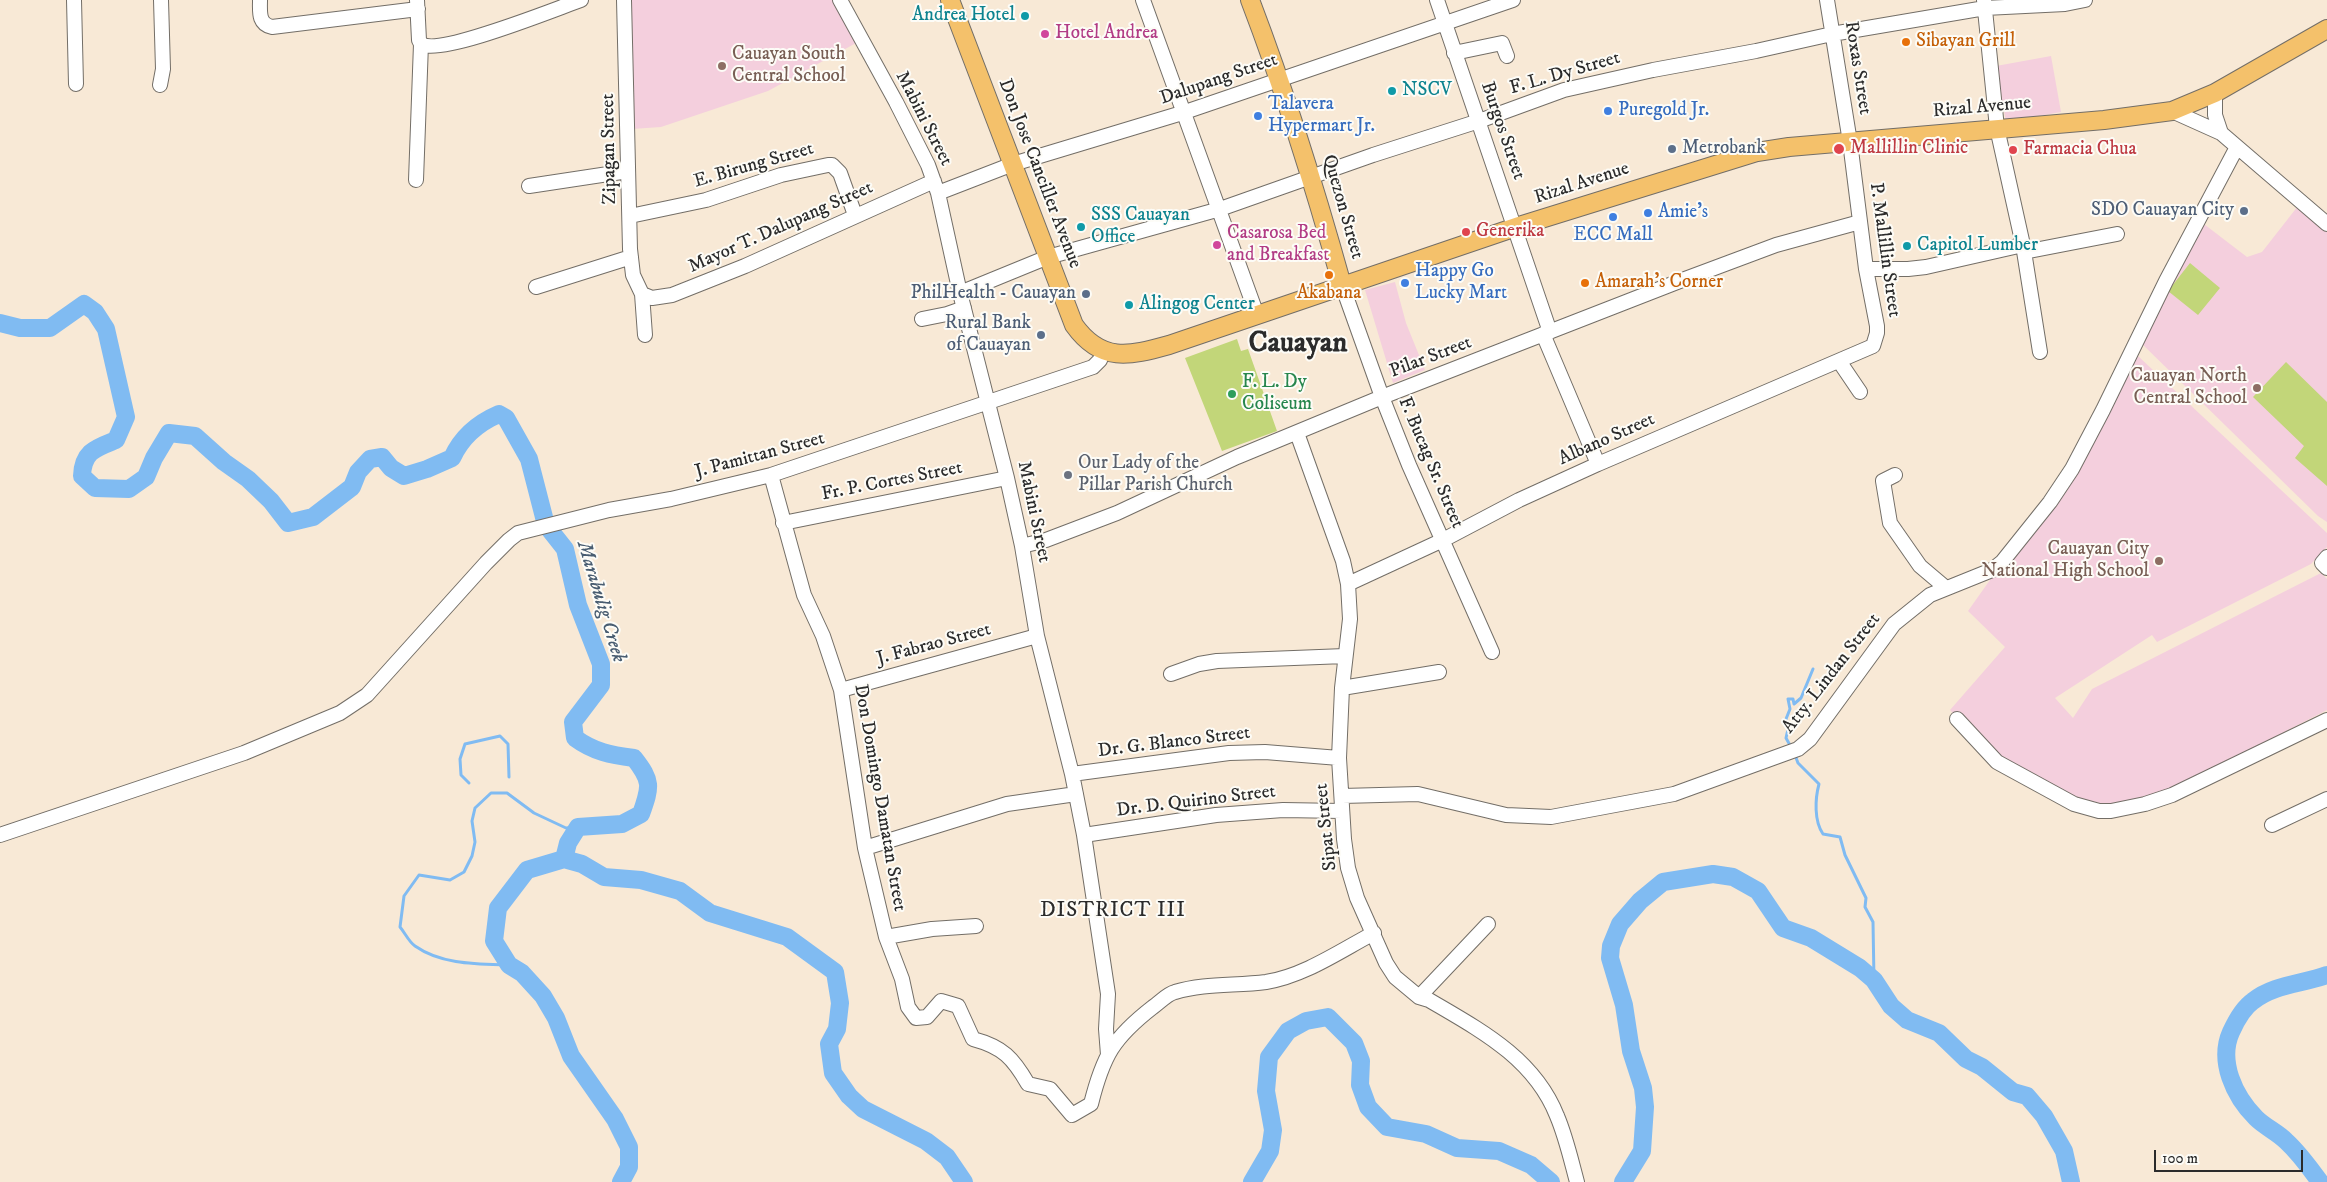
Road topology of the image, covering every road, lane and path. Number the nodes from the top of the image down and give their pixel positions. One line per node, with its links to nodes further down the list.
1 (74, 0): 23 (street)
2 (160, 0): 24 (street)
3 (260, 0): 14 (street)
4 (581, 0): 19 (street)
5 (624, 0): 34 (street, Zipagan Street)
6 (840, 0): 38 (street, Mabini Street)
7 (950, 0): 33 (main road, Don Jose Canciller Avenue)
8 (1143, 0): 27 (street)
9 (1250, 0): 22 (main road, Quezon Street)
10 (1437, 0): 16 (street, Burgos Street)
11 (1513, 0): 16 (street, Dalupang Street)
12 (1827, 0): 18 (street, Roxas Street)
13 (2085, 0): 15 (street, F. L. Dy Street)
14 (417, 4): 19 (street)
15 (1985, 4): 18 (street, F. L. Dy Street); 29 (street)
16 (1444, 23): 20 (street, Burgos Street); 22 (street, Dalupang Street)
17 (2327, 29): 25 (main road, Rizal Avenue)
18 (1832, 34): 28 (street, F. L. Dy Street); 31 (street, Roxas Street)
19 (421, 44): 36 (street)
20 (1454, 53): 21 (street); 28 (street, Burgos Street)
21 (1507, 56)
22 (1280, 79): 27 (street, Dalupang Street); 35 (main road, Quezon Street)
23 (76, 84)
24 (160, 85)
25 (2215, 93): 26 (main road, Rizal Avenue); 30 (street)
26 (2172, 111): 29 (main road, Rizal Avenue); 30 (street)
27 (1182, 113): 33 (street, Dalupang Street); 39 (street)
28 (1480, 121): 35 (street, F. L. Dy Street); 44 (street, Burgos Street)
29 (1996, 128): 31 (main road, Rizal Avenue); 46 (street)
30 (2221, 133): 32 (street)
31 (1850, 142): 42 (street, P. Mallillin Street); 44 (main road, Rizal Avenue)
32 (2237, 147): 43 (street); 75 (street, Atty. Lindan Street)
33 (1013, 164): 38 (street, Dalupang Street); 48 (main road, Don Jose Canciller Avenue)
34 (628, 171): 37 (street); 41 (street, Zipagan Street)
35 (1312, 177): 39 (street, F. L. Dy Street); 50 (main road, Quezon Street)
36 (416, 180)
37 (529, 186)
38 (936, 187): 40 (street, Mayor T. Dalupang Street); 52 (street, Mabini Street)
39 (1220, 209): 48 (street, F. L. Dy Street); 55 (street)
40 (855, 215): 41 (street, E. Birung Street); 53 (street, Mayor T. Dalupang Street)
41 (630, 216): 47 (street, Zipagan Street)
42 (1860, 222): 49 (street, P. Mallillin Street); 57 (street, Pilar Street)
43 (2327, 224)
44 (1515, 228): 50 (main road, Rizal Avenue); 57 (street, Burgos Street)
45 (2117, 234): 46 (street)
46 (2024, 249): 49 (street); 61 (street)
47 (631, 257): 51 (street); 53 (street, Zipagan Street)
48 (1048, 257): 52 (street, F. L. Dy Street); 60 (main road, Don Jose Canciller Avenue)
49 (1866, 269): 58 (street, P. Mallillin Street)
50 (1342, 285): 55 (main road, Rizal Avenue); 64 (street, F. Bucag Sr. Street)
51 (536, 287)
52 (960, 293): 54 (street, Mabini Street)
53 (642, 294): 59 (street, Zipagan Street)
54 (964, 308): 56 (street); 65 (street, Mabini Street)
55 (1257, 315): 60 (main road, Rizal Avenue)
56 (922, 319)
57 (1546, 333): 64 (street, Pilar Street); 67 (street, Burgos Street)
58 (1878, 333): 62 (street, Albano Street)
59 (645, 335)
60 (1104, 350): 65 (street)
61 (2040, 352)
62 (1839, 361): 63 (street); 67 (street, Albano Street)
63 (1860, 392)
64 (1382, 397): 66 (street, Pilar Street); 72 (street, F. Bucag Sr. Street)
65 (988, 404): 68 (street, J. Pamittan Street); 70 (street, Mabini Street)
66 (1298, 433): 73 (street, Pilar Street); 74 (street, Sipat Street)
67 (1598, 464): 72 (street, Albano Street)
68 (771, 475): 71 (street, Don Domingo Damatan Street); 93 (street, J. Pamittan Street)
69 (1895, 475): 75 (street)
70 (1007, 478): 71 (street, Fr. P. Cortes Street); 73 (street, Mabini Street)
71 (783, 523): 82 (street, Don Domingo Damatan Street)
72 (1443, 540): 74 (street, Albano Street); 77 (street, F. Bucag Sr. Street)
73 (1022, 546): 76 (street, Mabini Street)
74 (1348, 584): 78 (street, Sipat Street)
75 (1946, 588): 88 (street, Atty. Lindan Street)
76 (1037, 636): 82 (street, J. Fabrao Street); 86 (street, Mabini Street)
77 (1492, 652)
78 (1345, 656): 80 (street); 81 (street, Sipat Street)
79 (1439, 672): 81 (street)
80 (1172, 674)
81 (1342, 688): 85 (street, Sipat Street)
82 (841, 690): 94 (street, Don Domingo Damatan Street)
83 (1957, 719): 84 (street)
84 (2327, 720)
85 (1339, 758): 86 (street, Dr. G. Blanco Street); 88 (street, Sipat Street)
86 (1072, 774): 87 (street, Mabini Street)
87 (1076, 794): 92 (street, Mabini Street); 94 (street)
88 (1342, 796): 90 (street, Sipat Street)
89 (2327, 799): 91 (street)
90 (1342, 811): 92 (street, Dr. D. Quirino Street); 97 (street, Sipat Street)
91 (2272, 825)
92 (1084, 835): 100 (street, Mabini Street)
93 (0, 836)
94 (865, 848): 98 (street, Don Domingo Damatan Street)
95 (1488, 924): 99 (street)
96 (976, 926): 98 (street)
97 (1374, 933): 99 (street, Sipat Street); 100 (street, Don Domingo Damatan Street)
98 (886, 937): 100 (street, Don Domingo Damatan Street)
99 (1419, 997): 101 (street, Sipat Street)
100 (1108, 1055)
101 (1577, 1182)

